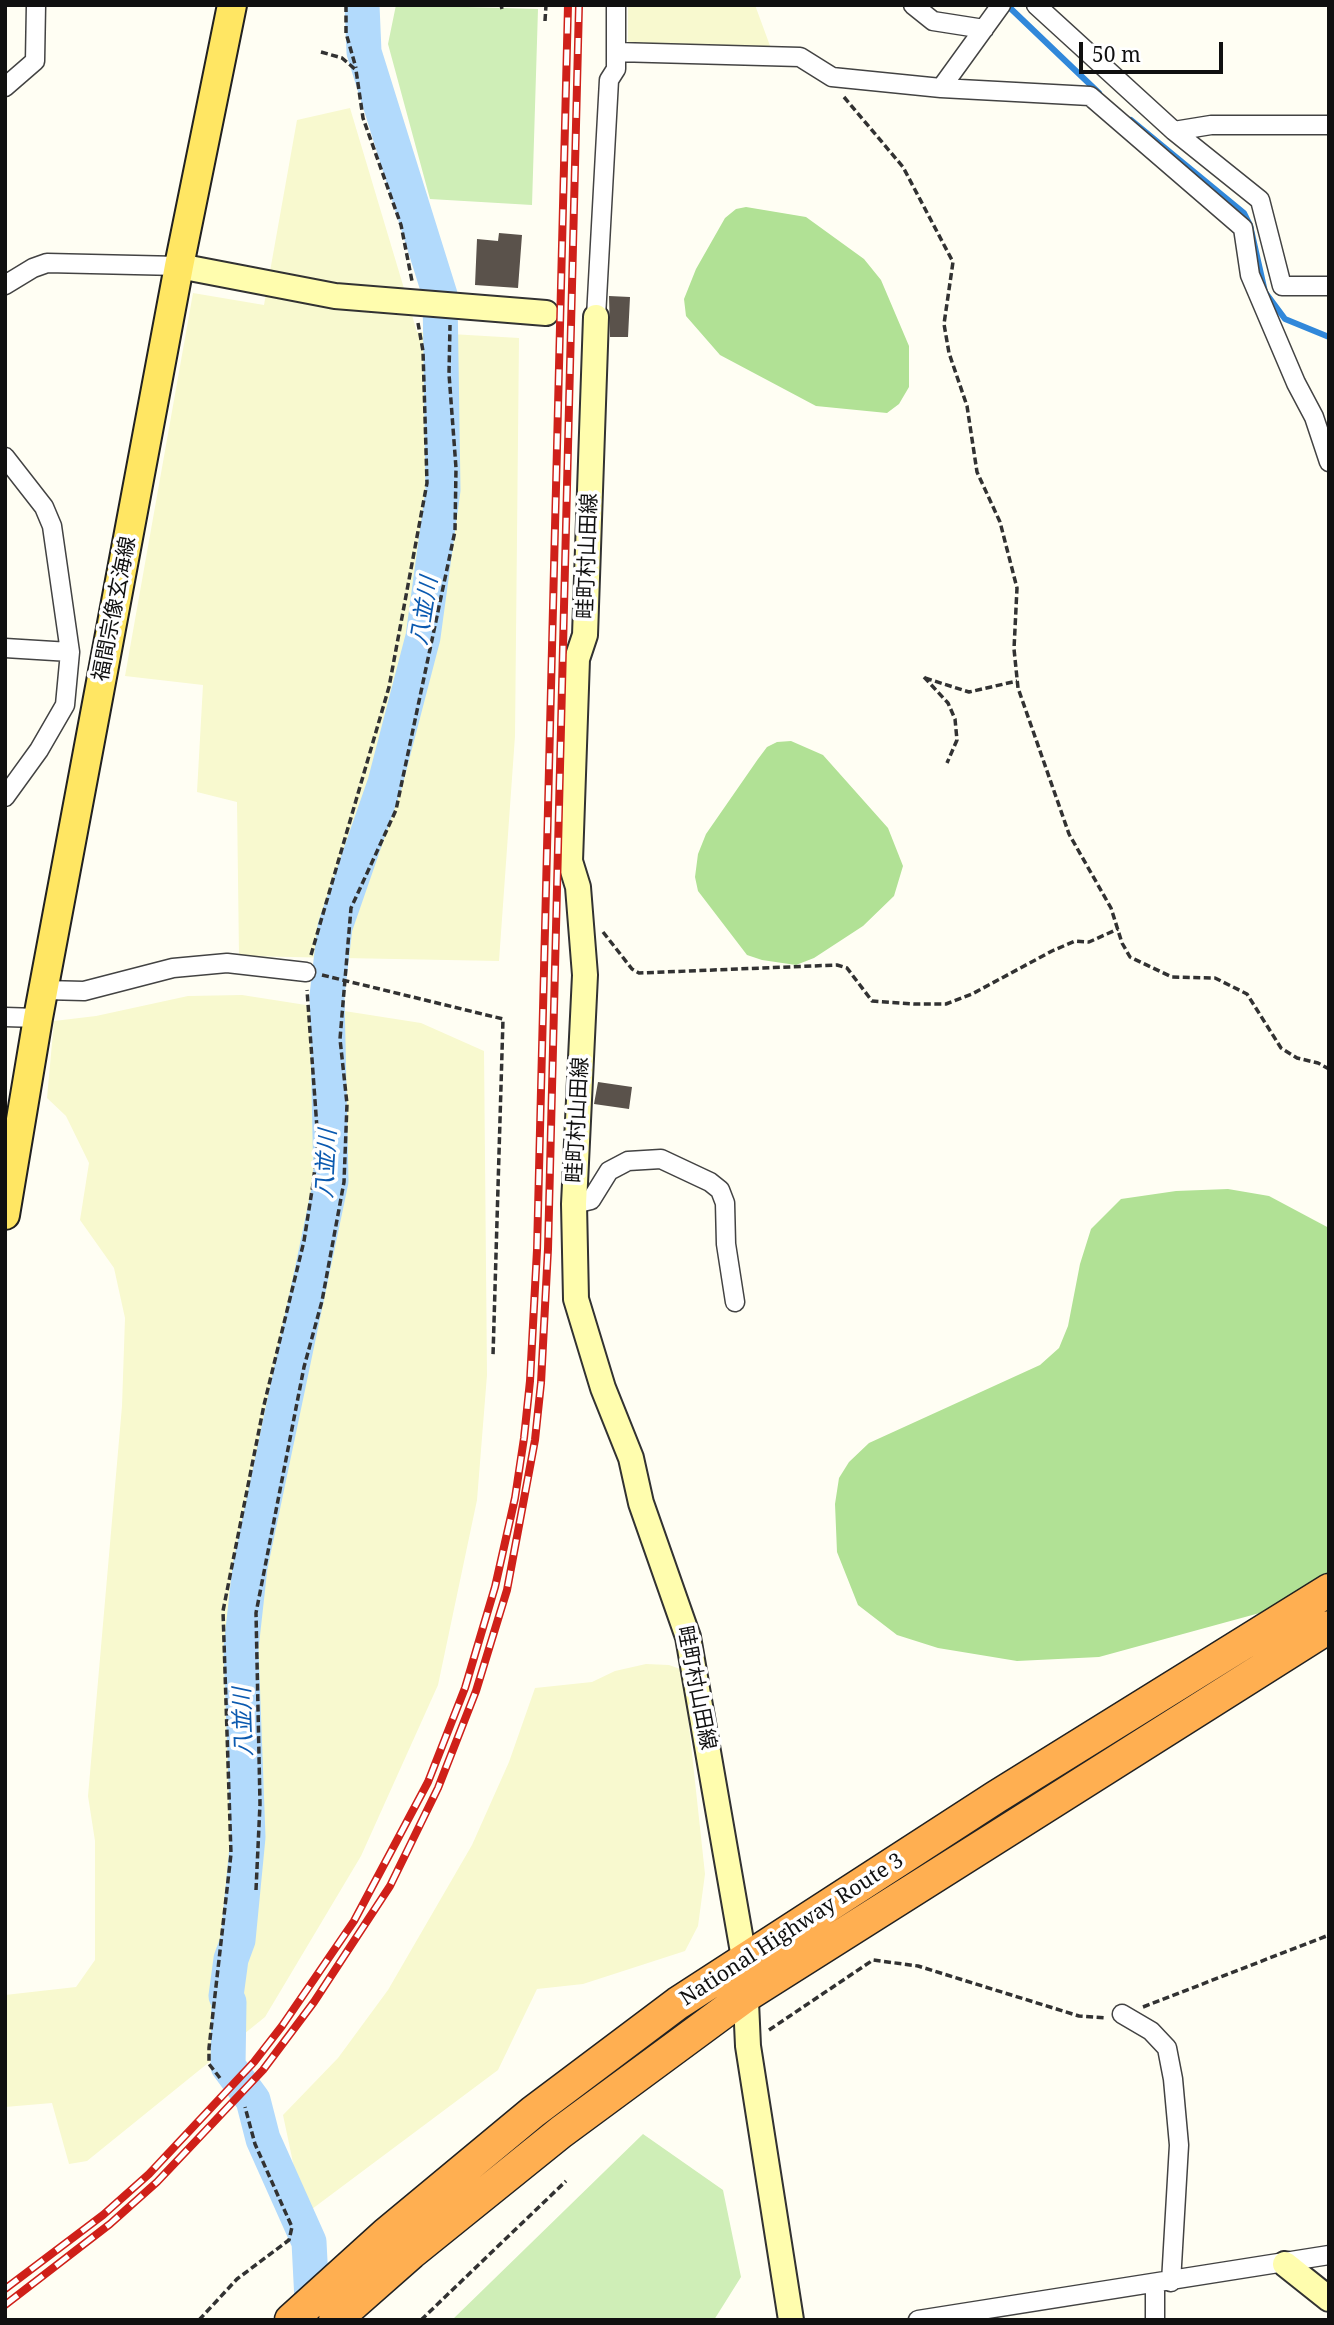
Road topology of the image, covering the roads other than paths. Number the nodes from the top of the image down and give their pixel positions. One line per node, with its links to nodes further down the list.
1 (36, 5): 9 (street)
2 (232, 5): 13 (main road, 福間宗像玄海線)
3 (616, 5): 8 (street)
4 (913, 5): 7 (street)
5 (1001, 5): 7 (street)
6 (1036, 5): 12 (street)
7 (984, 29): 10 (street)
8 (616, 52): 10 (street); 19 (street)
9 (5, 88)
10 (942, 88): 17 (street)
11 (1329, 125): 12 (street)
12 (1174, 131): 14 (street)
13 (179, 266): 15 (street); 18 (main road); 25 (main road, 福間宗像玄海線)
14 (1279, 277): 16 (street); 17 (street)
15 (5, 285)
16 (1329, 286)
17 (1256, 287): 21 (street)
18 (546, 313)
19 (596, 317): 32 (main road, 畦町村山田線)
20 (5, 457): 23 (street)
21 (1329, 462)
22 (5, 648): 23 (street)
23 (70, 652): 24 (street)
24 (69, 679): 25 (street); 26 (street)
25 (101, 682): 28 (main road, 福間宗像玄海線)
26 (5, 797)
27 (306, 972): 28 (street)
28 (44, 990): 30 (main road, 福間宗像玄海線)
29 (5, 1017): 30 (street)
30 (38, 1018): 31 (main road, 福間宗像玄海線)
31 (6, 1204)
32 (574, 1204): 33 (street); 36 (main road, 畦町村山田線)
33 (735, 1302)
34 (1329, 1590): 36 (highway, National Highway Route 3)
35 (1329, 1627): 37 (highway, National Highway Route 3)
36 (744, 1958): 37 (main road, 畦町村山田線); 43 (highway, National Highway Route 3)
37 (744, 1997): 44 (highway, National Highway Route 3); 45 (main road, 畦町村山田線)
38 (1122, 2014): 41 (street)
39 (1329, 2255): 40 (street)
40 (1285, 2264): 41 (street); 42 (main road)
41 (1163, 2283): 46 (street); 47 (street)
42 (1329, 2299)
43 (292, 2318)
44 (335, 2320)
45 (791, 2320)
46 (918, 2320)
47 (1155, 2320)

